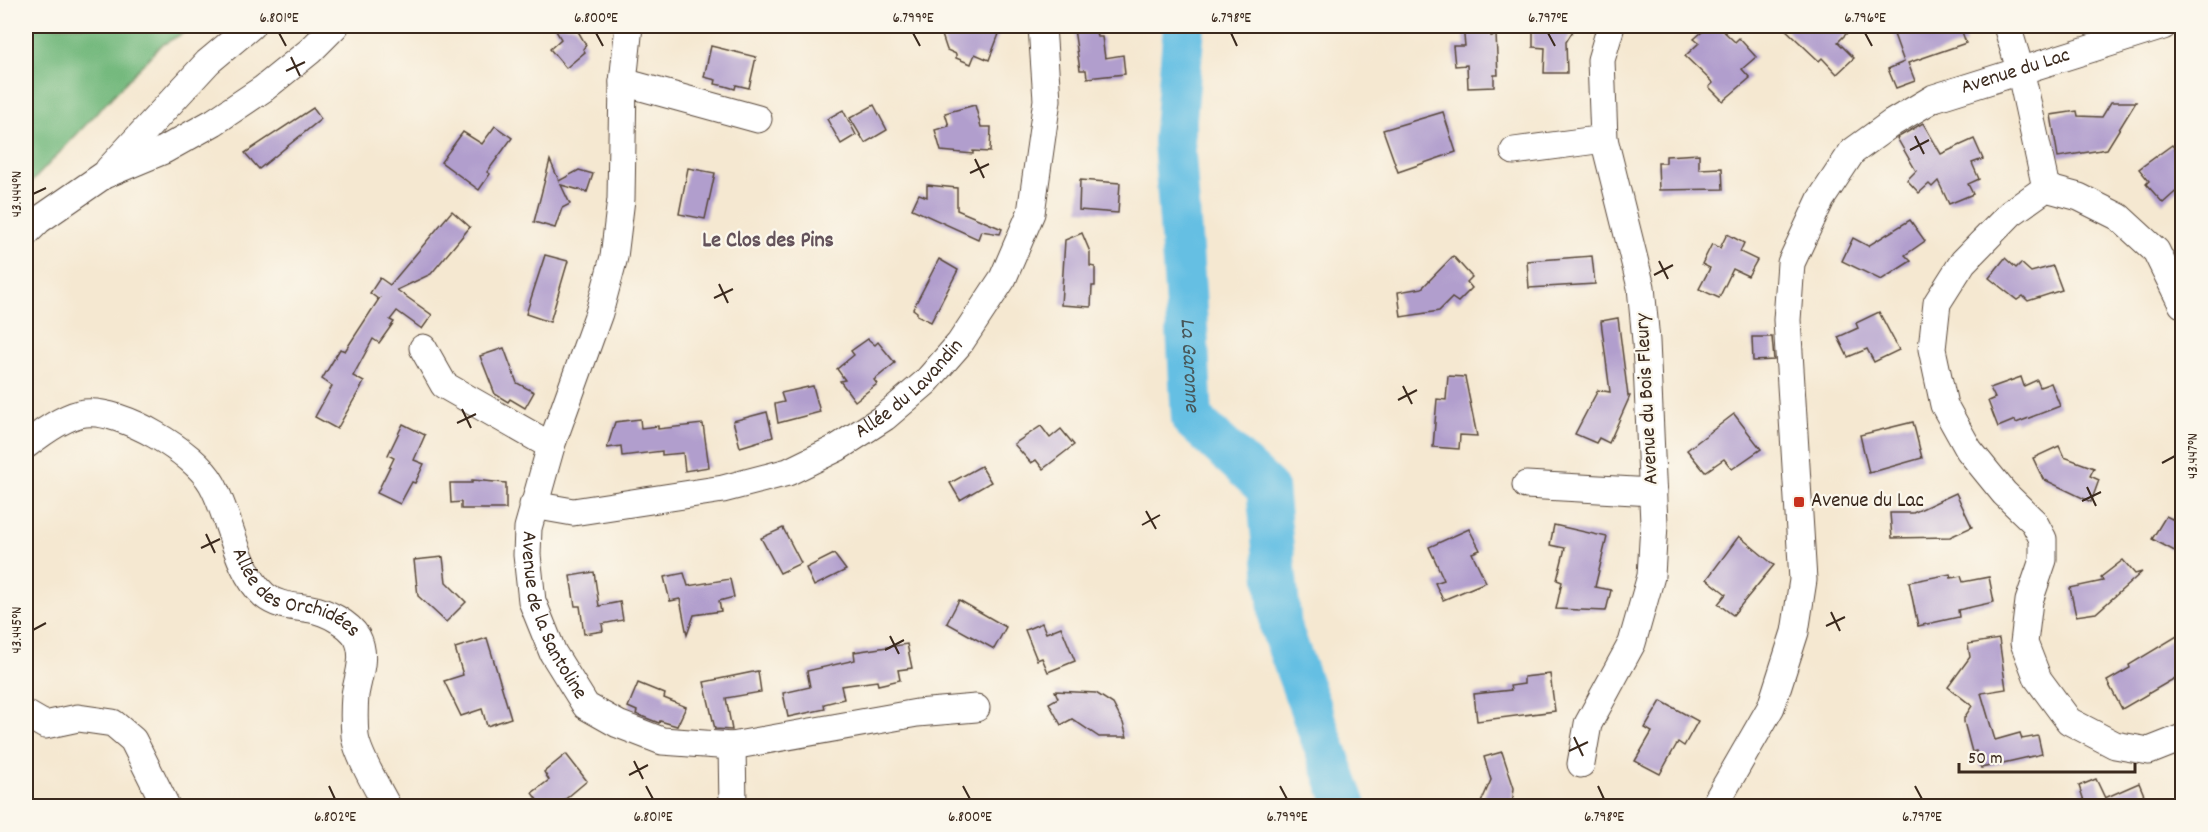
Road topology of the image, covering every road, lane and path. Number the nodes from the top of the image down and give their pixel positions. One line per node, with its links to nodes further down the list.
1 (251, 26): 13 (street)
2 (335, 26): 13 (street)
3 (629, 26): 9 (street, Avenue de la Santoline)
4 (1042, 26): 22 (street, Allée du Lavandin)
5 (1611, 26): 11 (street, Avenue du Bois Fleury)
6 (2007, 26): 8 (street)
7 (2163, 26): 8 (street, Avenue du Lac)
8 (2020, 69): 14 (street); 31 (street, Avenue du Lac)
9 (623, 82): 10 (street); 19 (street, Avenue de la Santoline)
10 (758, 119)
11 (1604, 139): 12 (street); 21 (street, Avenue du Bois Fleury)
12 (1514, 152)
13 (104, 175): 15 (street)
14 (2046, 188): 16 (street); 25 (street)
15 (26, 233)
16 (2182, 304)
17 (423, 348): 19 (street)
18 (26, 445): 29 (street, Allée des Orchidées)
19 (551, 446): 22 (street, Avenue de la Santoline)
20 (1526, 485): 21 (street)
21 (1653, 492): 27 (street, Avenue du Bois Fleury)
22 (534, 506): 26 (street, Avenue de la Santoline)
23 (975, 708): 26 (street, Avenue de la Santoline)
24 (26, 714): 28 (street)
25 (2182, 738)
26 (732, 746): 30 (street)
27 (1581, 764)
28 (166, 807)
29 (387, 807)
30 (733, 807)
31 (1714, 807)

